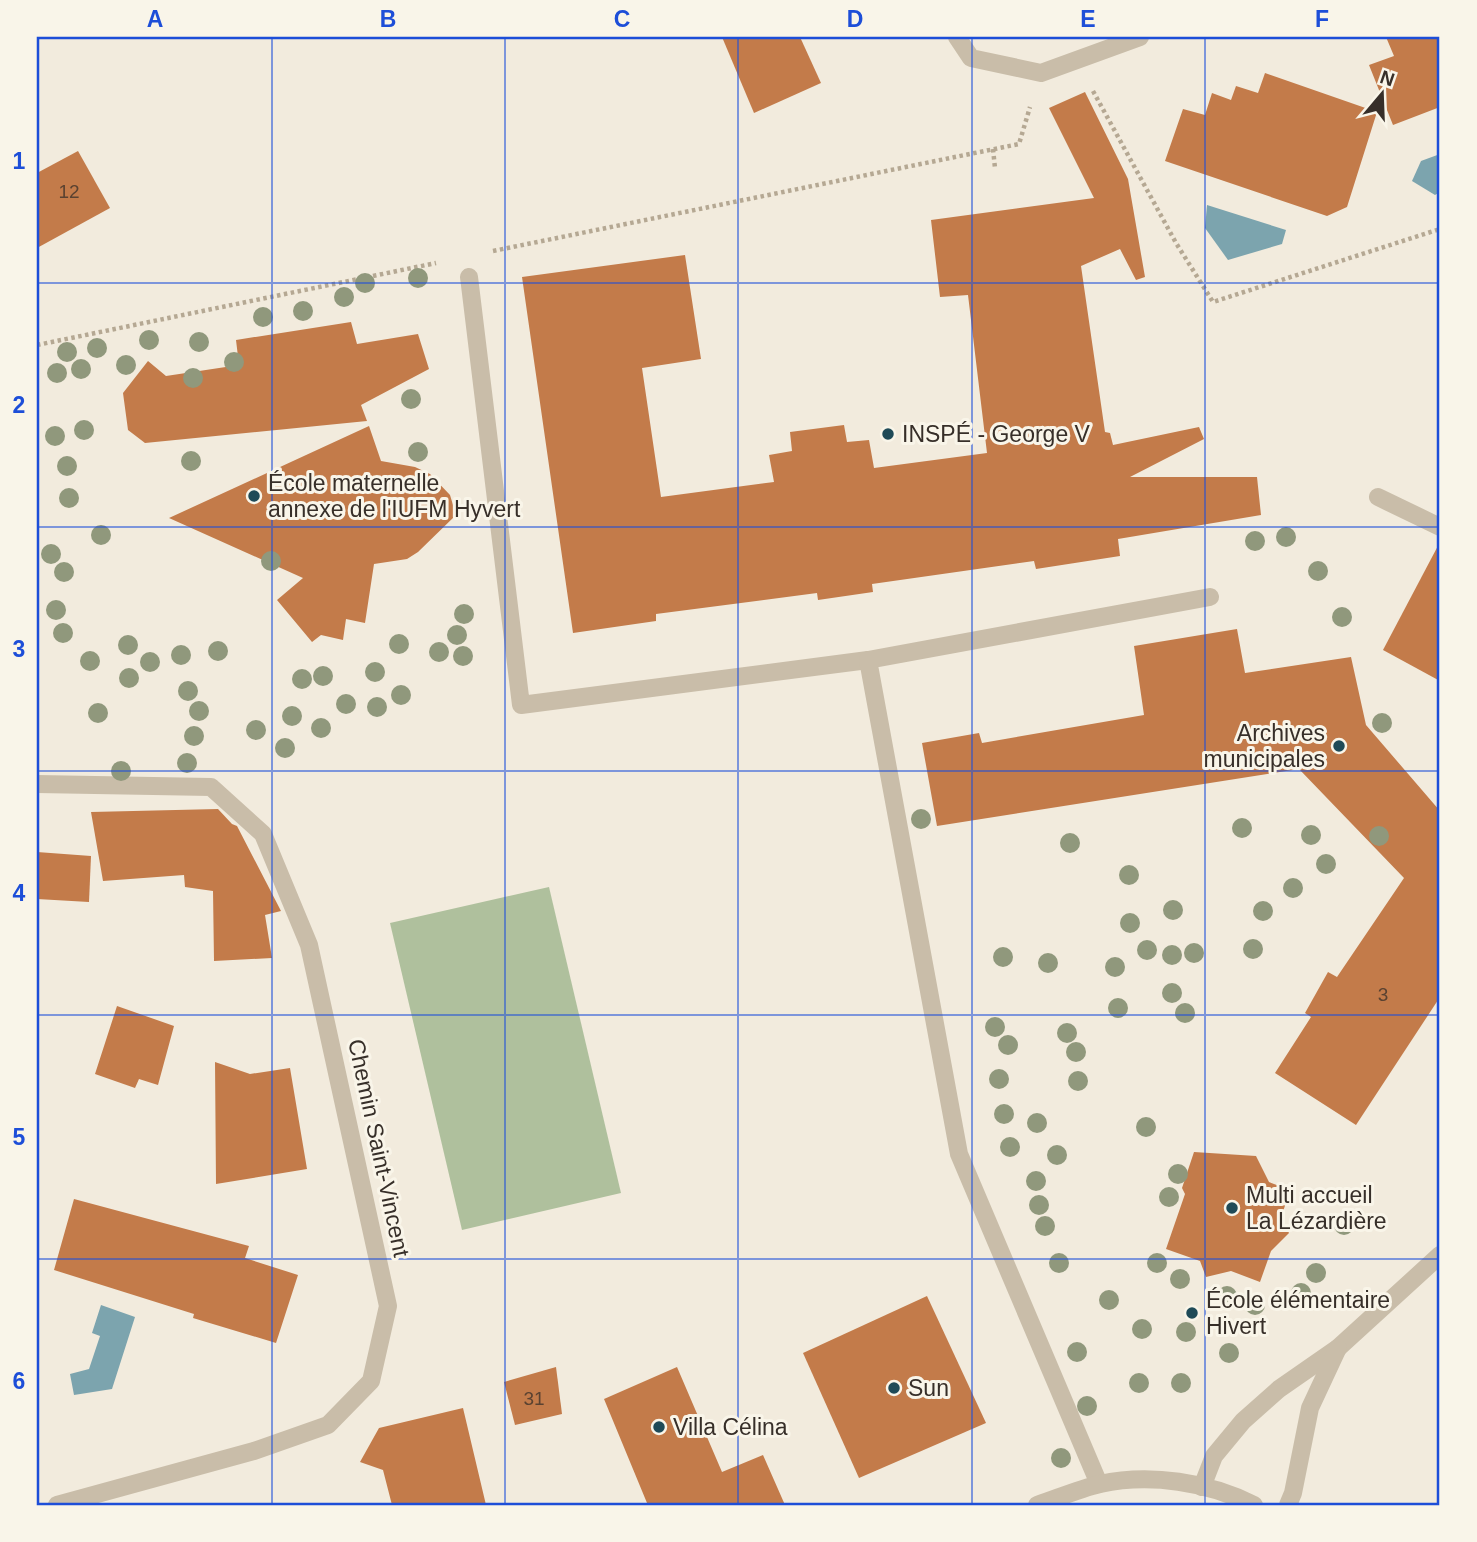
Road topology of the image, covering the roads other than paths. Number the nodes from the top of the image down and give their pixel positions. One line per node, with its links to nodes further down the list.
1 (957, 37): 2 (street)
2 (1140, 37)
3 (469, 277): 7 (street)
4 (1378, 497): 5 (street)
5 (1440, 527)
6 (1210, 597): 7 (street)
7 (868, 660): 11 (street)
8 (37, 784): 13 (street, Chemin Saint-Vincent)
9 (1440, 1255): 10 (street)
10 (1338, 1348): 12 (street); 16 (street)
11 (1099, 1484): 12 (street); 14 (street)
12 (1202, 1487): 15 (street)
13 (57, 1505)
14 (1037, 1505)
15 (1254, 1505)
16 (1288, 1505)

